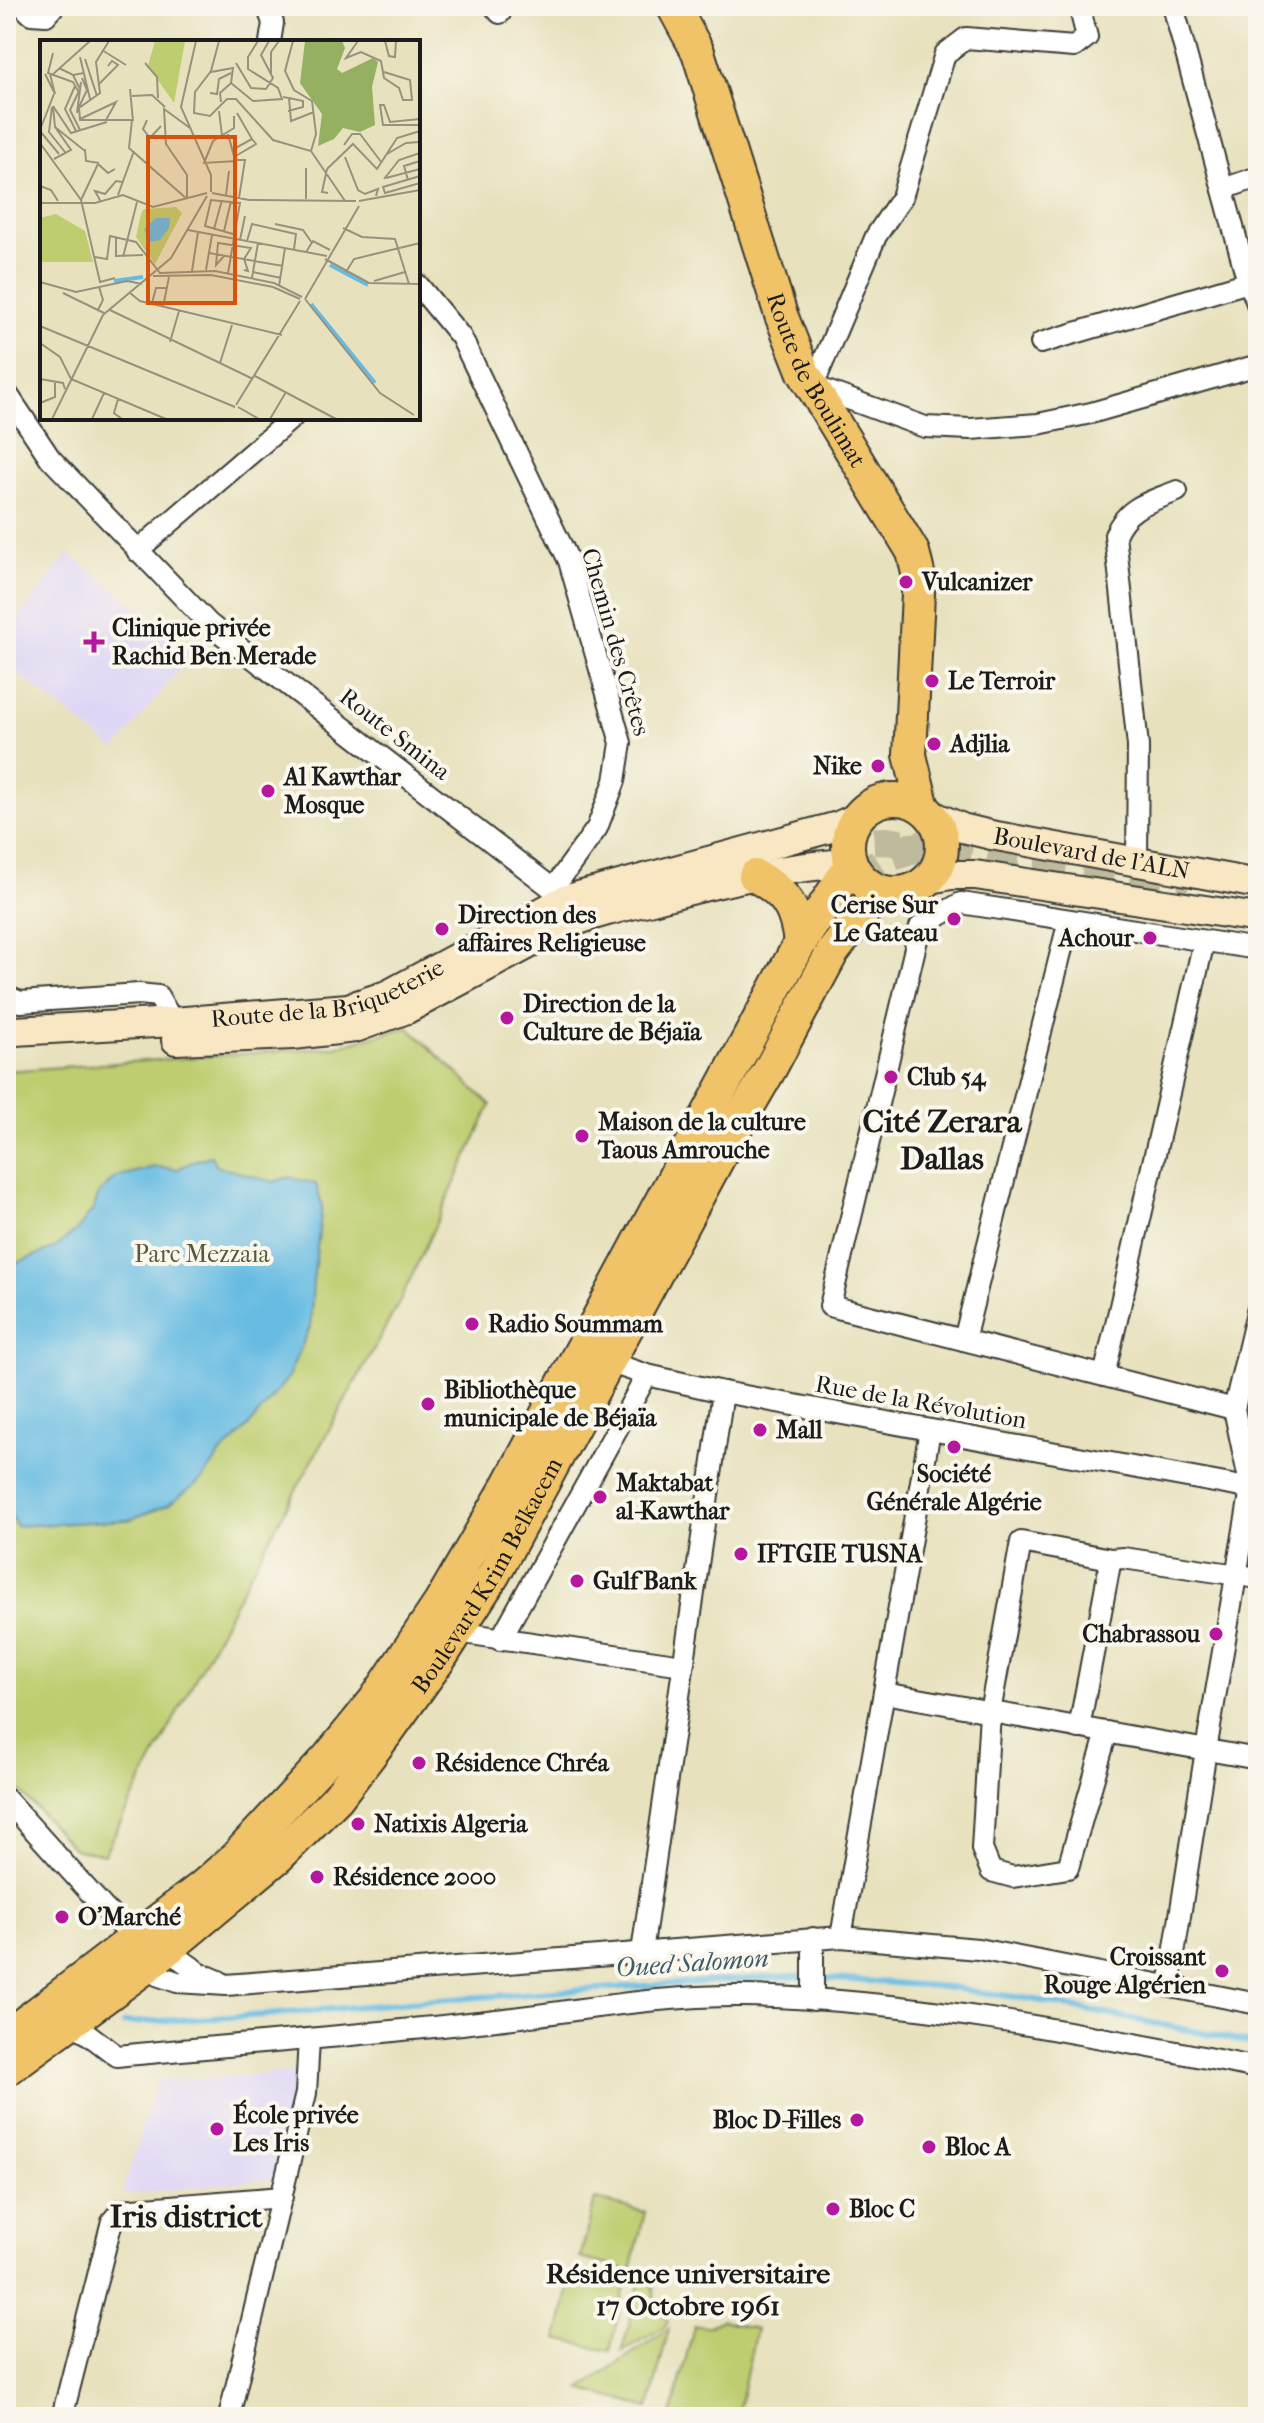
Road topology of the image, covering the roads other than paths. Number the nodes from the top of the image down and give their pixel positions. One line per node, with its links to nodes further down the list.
1 (23, 6): 2 (street)
2 (54, 6)
3 (267, 6): 7 (street)
4 (673, 6): 14 (main road, Route de Boulimat)
5 (1079, 6): 14 (street)
6 (1173, 6): 9 (street)
7 (270, 40)
8 (1258, 177): 9 (street)
9 (1223, 189): 11 (street)
10 (420, 287): 29 (street, Chemin des Crêtes)
11 (1255, 296): 12 (street)
12 (1041, 343)
13 (1258, 365): 14 (street)
14 (813, 386): 20 (main road, Route de Boulimat)
15 (6, 392): 16 (street, Route Smina)
16 (12, 414): 19 (street, Route Smina)
17 (290, 420): 19 (street)
18 (1177, 491): 23 (street)
19 (137, 551): 29 (street, Route Smina)
20 (910, 755): 21 (main road, Route de Boulimat); 22 (main road, Route de Boulimat)
21 (871, 808): 22 (main road); 24 (main road); 29 (street, Route de la Briqueterie)
22 (926, 811): 23 (street, Boulevard de l'ALN); 26 (main road)
23 (1137, 861): 27 (street, Boulevard de l'ALN)
24 (851, 864): 25 (street, Route de la Briqueterie); 28 (main road); 33 (main road, Boulevard Krim Belkacem)
25 (755, 876): 33 (main road); 37 (street, Route de la Briqueterie)
26 (930, 879): 28 (main road); 30 (street, Boulevard de l'ALN)
27 (1258, 884)
28 (886, 893): 41 (main road, Boulevard Krim Belkacem)
29 (559, 895): 36 (street, Route de la Briqueterie)
30 (1258, 918)
31 (1069, 920): 32 (street); 39 (street); 39 (street)
32 (1204, 941): 34 (street); 43 (street)
33 (800, 943): 40 (main road, Boulevard Krim Belkacem)
34 (1258, 949)
35 (13, 999): 36 (street); 37 (street)
36 (173, 1022): 37 (street, Route de la Briqueterie)
37 (10, 1040)
38 (1258, 1308): 45 (street)
39 (964, 1340): 43 (street)
40 (579, 1351): 41 (street, Rue de la Révolution); 63 (main road, Boulevard Krim Belkacem)
41 (609, 1363): 42 (street, Rue de la Révolution); 51 (main road, Boulevard Krim Belkacem)
42 (647, 1375): 44 (street, Rue de la Révolution); 52 (street)
43 (1104, 1376): 45 (street)
44 (723, 1392): 46 (street, Rue de la Révolution); 53 (street)
45 (1234, 1409): 47 (street)
46 (930, 1430): 47 (street, Rue de la Révolution); 54 (street)
47 (1255, 1490): 49 (street)
48 (1111, 1559): 49 (street); 55 (street); 56 (street)
49 (1237, 1574): 50 (street); 58 (street)
50 (1258, 1578)
51 (457, 1632): 52 (street); 63 (main road, Boulevard Krim Belkacem)
52 (500, 1640): 53 (street)
53 (683, 1665): 64 (street)
54 (884, 1693): 55 (street); 61 (street)
55 (990, 1712): 56 (street); 57 (street)
56 (1079, 1728): 57 (street)
57 (1107, 1732): 58 (street)
58 (1206, 1750): 59 (street); 65 (street)
59 (1258, 1759)
60 (6, 1799): 63 (street)
61 (841, 1937): 62 (street); 65 (street)
62 (813, 1946): 64 (street); 66 (street)
63 (150, 1952): 64 (street); 68 (main road, Boulevard Krim Belkacem); 69 (main road, Boulevard Krim Belkacem)
64 (642, 1952)
65 (1169, 1986): 67 (street)
66 (813, 1996): 70 (street); 71 (street)
67 (1258, 2004)
68 (72, 2022): 70 (street); 72 (main road, Boulevard Krim Belkacem)
69 (6, 2037)
70 (309, 2039): 73 (street)
71 (1258, 2068)
72 (6, 2070)
73 (282, 2197): 76 (street); 77 (street)
74 (6, 2415): 75 (street)
75 (15, 2417)
76 (62, 2417)
77 (229, 2417)

